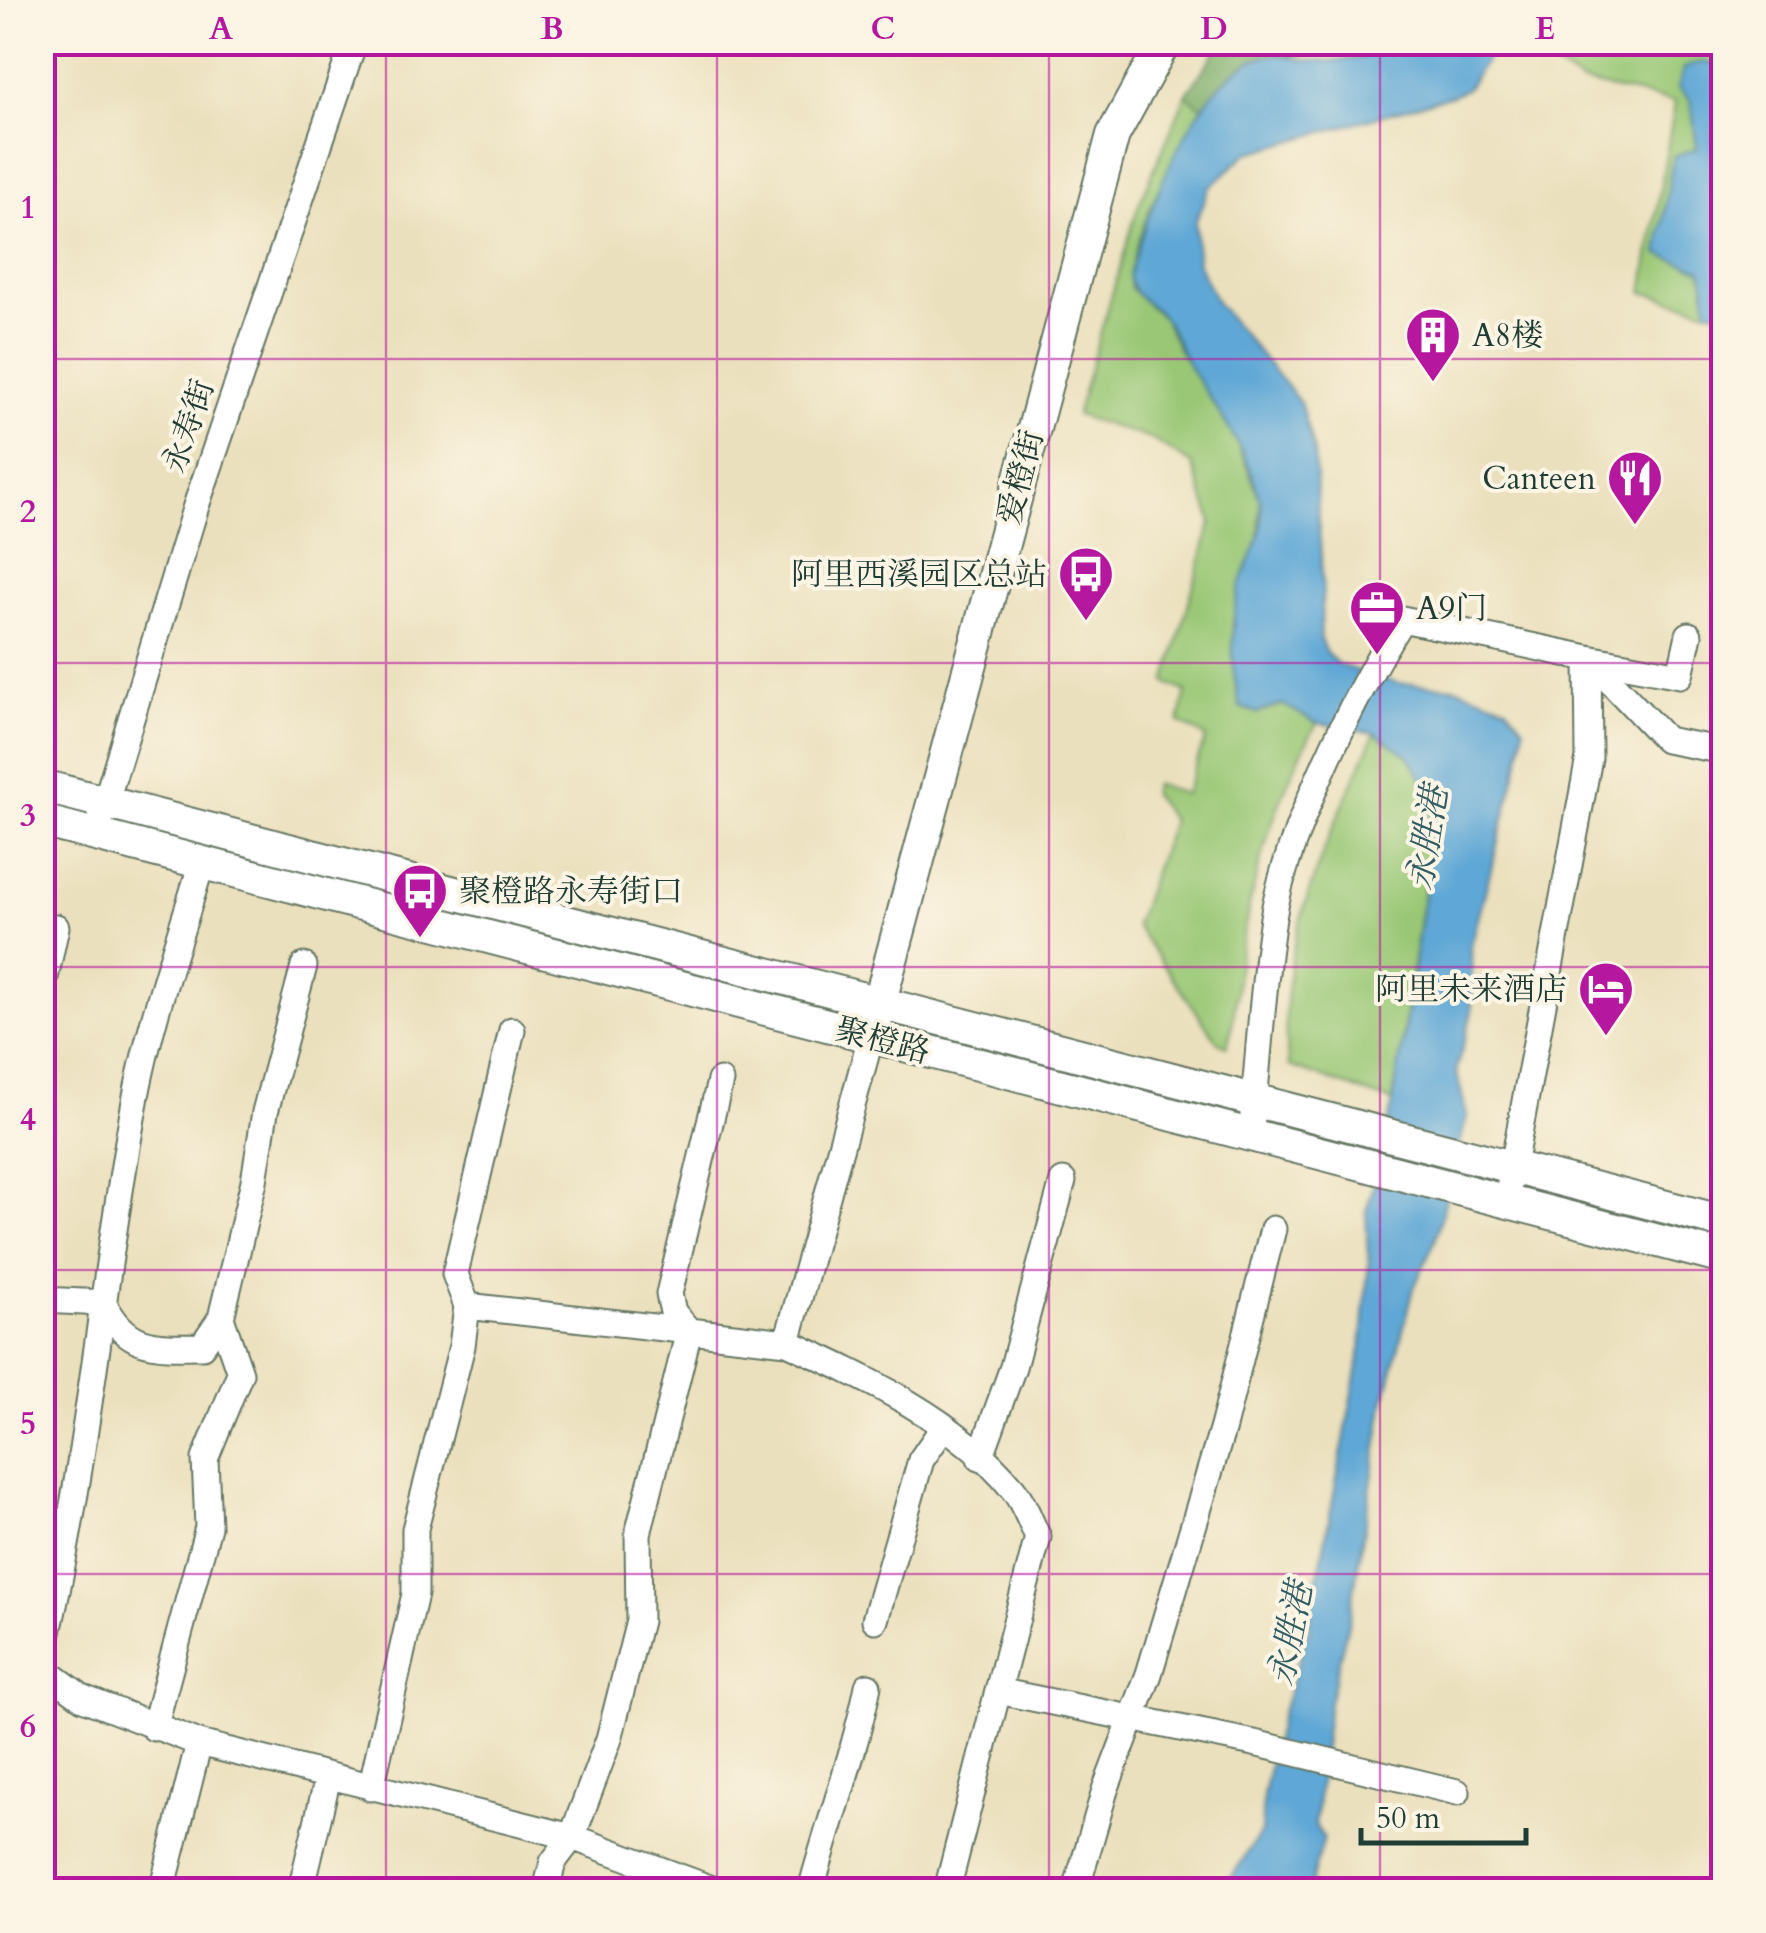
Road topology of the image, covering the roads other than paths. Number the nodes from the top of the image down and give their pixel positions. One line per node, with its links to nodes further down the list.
1 (1164, 42): 14 (street, 爱橙街)
2 (351, 43): 7 (street, 永寿街)
3 (1689, 635): 4 (street)
4 (1588, 658): 5 (street); 18 (street); 20 (street)
5 (1724, 751)
6 (42, 786): 7 (street, 聚橙路)
7 (104, 802): 9 (street, 永寿街); 14 (street, 聚橙路)
8 (42, 820): 9 (street, 聚橙路)
9 (96, 834): 10 (street, 聚橙路)
10 (202, 862): 16 (street, 聚橙路); 27 (street)
11 (56, 927): 13 (street)
12 (304, 966): 29 (street)
13 (42, 992)
14 (880, 1004): 16 (street, 爱橙街); 18 (street, 聚橙路)
15 (512, 1030): 28 (street)
16 (871, 1037): 19 (street, 聚橙路); 31 (street)
17 (720, 1082): 30 (street)
18 (1254, 1100): 19 (street); 20 (street, 聚橙路)
19 (1251, 1135): 22 (street, 聚橙路)
20 (1513, 1167): 22 (street); 23 (street, 聚橙路)
21 (1064, 1181): 33 (street)
22 (1506, 1201): 25 (street, 聚橙路)
23 (1724, 1222)
24 (1272, 1229): 39 (street)
25 (1724, 1258)
26 (42, 1300): 27 (street)
27 (104, 1303): 29 (street); 35 (street)
28 (467, 1306): 30 (street); 43 (street)
29 (220, 1318): 40 (street)
30 (689, 1331): 31 (street); 45 (street)
31 (787, 1342): 32 (street)
32 (943, 1428): 33 (street); 34 (street)
33 (980, 1458): 38 (street)
34 (875, 1620)
35 (42, 1658)
36 (42, 1668): 40 (street)
37 (868, 1686): 50 (street)
38 (998, 1691): 39 (street); 51 (street)
39 (1132, 1717): 44 (street); 52 (street)
40 (154, 1728): 41 (street)
41 (199, 1743): 42 (street); 46 (street)
42 (328, 1777): 43 (street); 47 (street)
43 (371, 1788): 45 (street)
44 (1457, 1792)
45 (572, 1837): 48 (street); 49 (street)
46 (162, 1890)
47 (301, 1890)
48 (546, 1890)
49 (716, 1890)
50 (811, 1890)
51 (947, 1890)
52 (1076, 1890)

